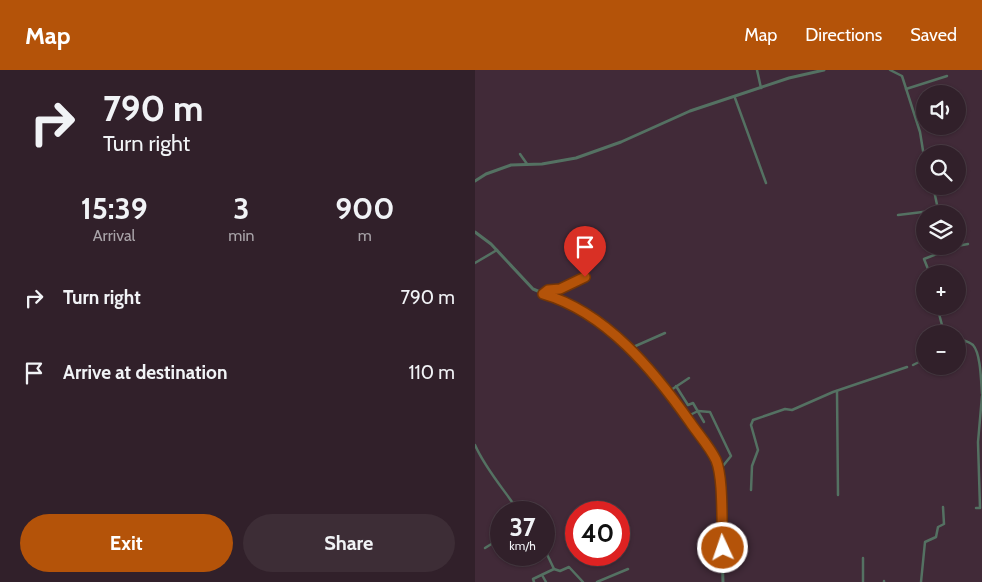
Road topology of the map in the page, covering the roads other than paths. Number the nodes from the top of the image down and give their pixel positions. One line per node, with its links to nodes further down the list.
1 (757, 70): 5 (street)
2 (824, 70): 5 (street)
3 (890, 70): 6 (street)
4 (947, 76): 6 (street)
5 (761, 88): 7 (street)
6 (906, 88): 8 (street)
7 (735, 98): 10 (street); 12 (street)
8 (922, 145)
9 (520, 154): 10 (street)
10 (527, 164): 11 (street)
11 (475, 181)
12 (766, 183)
13 (916, 214): 14 (street)
14 (898, 215)
15 (475, 232): 16 (street)
16 (497, 250): 18 (street); 21 (street)
17 (932, 255): 19 (street)
18 (475, 263)
19 (926, 265)
20 (585, 277): 21 (street)
21 (543, 294): 24 (street)
22 (665, 333): 24 (street)
23 (966, 342): 32 (street)
24 (631, 348): 31 (street)
25 (916, 364): 26 (street)
26 (913, 365)
27 (907, 367): 30 (street)
28 (689, 378): 29 (street)
29 (676, 386): 31 (street); 33 (street)
30 (837, 391): 38 (street); 39 (street)
31 (668, 392): 34 (street)
32 (982, 395): 42 (street)
33 (698, 411): 34 (street); 35 (street); 37 (street)
34 (686, 417): 37 (street)
35 (704, 422)
36 (475, 445): 40 (street)
37 (718, 472): 54 (street)
38 (751, 490)
39 (838, 495)
40 (512, 501)
41 (943, 507): 56 (street)
42 (976, 508)
43 (490, 545): 44 (street)
44 (485, 548)
45 (863, 558): 55 (street)
46 (553, 566): 47 (street)
47 (554, 569): 49 (street); 52 (street)
48 (629, 569): 53 (street)
49 (542, 575): 50 (street); 51 (street)
50 (533, 582)
51 (547, 582)
52 (583, 582)
53 (597, 582)
54 (723, 582)
55 (863, 582)
56 (921, 582)

